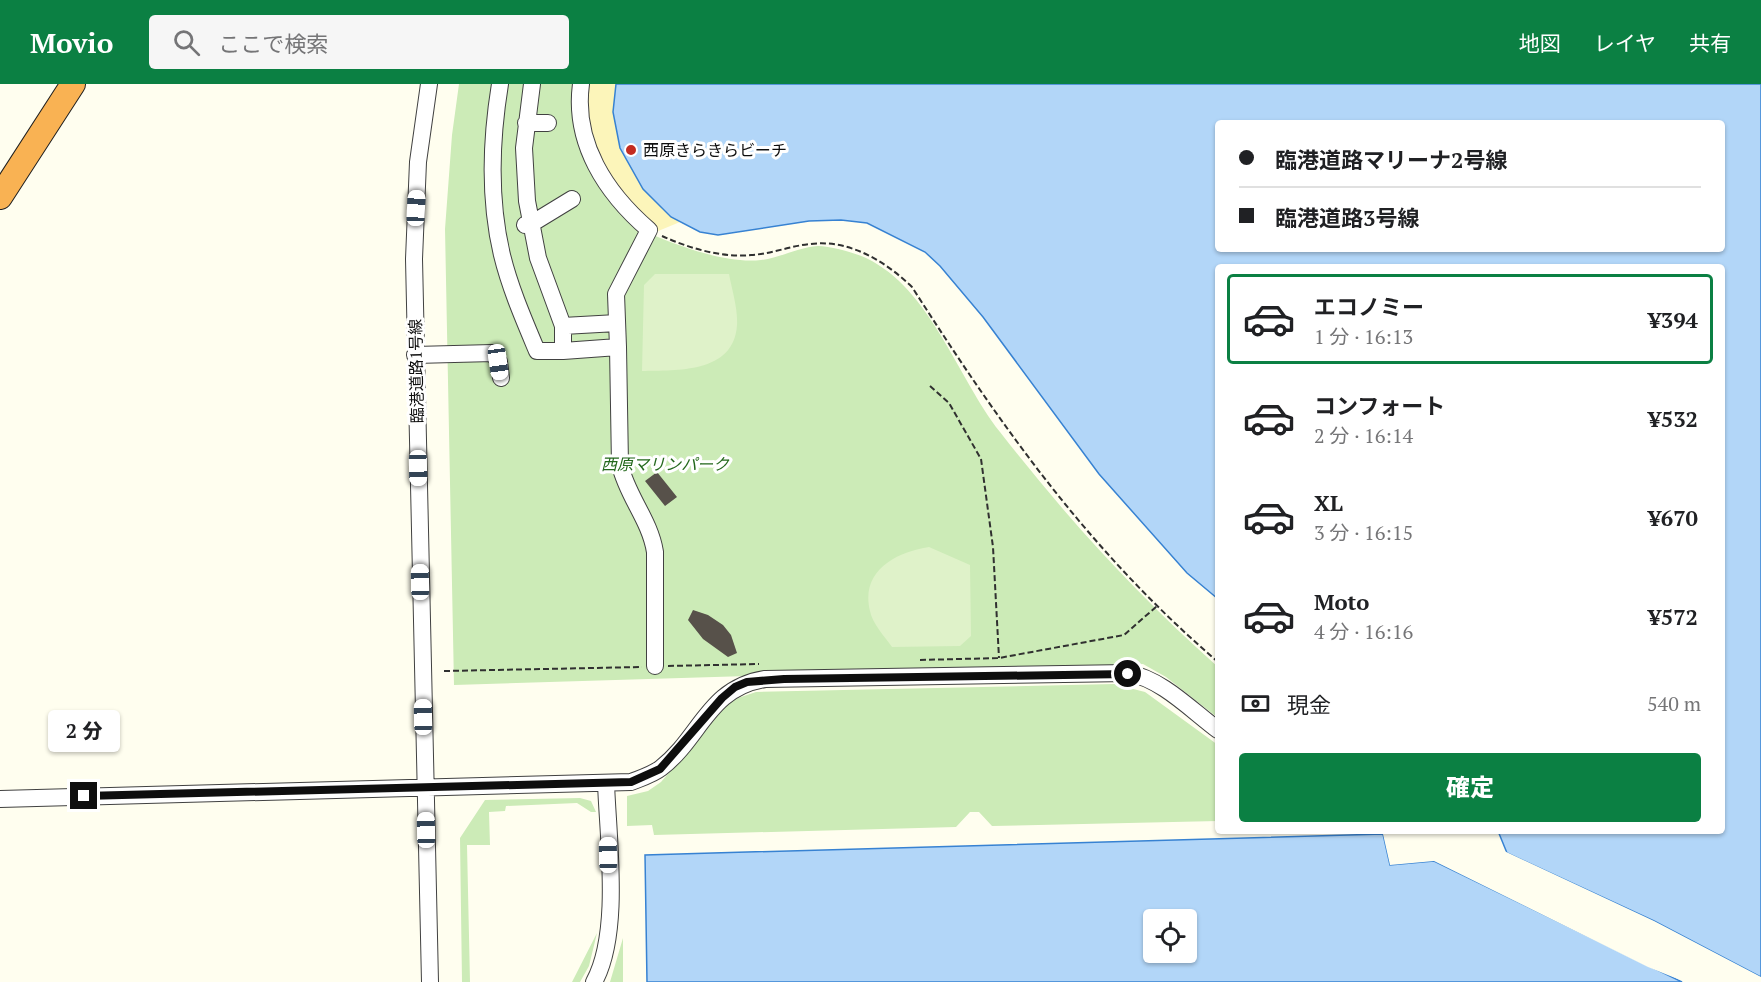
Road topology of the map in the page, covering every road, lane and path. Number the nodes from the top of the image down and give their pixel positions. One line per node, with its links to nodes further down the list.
1 (60, 84): 9 (highway)
2 (73, 84): 10 (highway)
3 (429, 84): 18 (street, 臨港道路1号線)
4 (501, 84): 17 (street)
5 (581, 84): 13 (street)
6 (529, 87): 7 (street)
7 (526, 123): 8 (street); 12 (street)
8 (548, 123)
9 (0, 177)
10 (0, 197)
11 (572, 198): 12 (street)
12 (528, 225): 15 (street)
13 (649, 230): 14 (street); 21 (path)
14 (617, 323): 15 (street); 16 (street)
15 (563, 326): 17 (street)
16 (618, 347): 17 (street); 26 (street)
17 (562, 351)
18 (415, 355): 19 (street); 31 (street, 臨港道路1号線)
19 (501, 378)
20 (930, 386): 22 (path)
21 (1156, 606): 22 (path); 23 (path)
22 (999, 658): 24 (path); 28 (path)
23 (1215, 659)
24 (917, 660)
25 (763, 664): 26 (path)
26 (655, 666): 27 (path)
27 (444, 671)
28 (1000, 675): 29 (street); 30 (street)
29 (1215, 728)
30 (606, 783): 31 (street); 34 (street)
31 (425, 788): 32 (street); 33 (street, 臨港道路1号線)
32 (0, 799)
33 (430, 982)
34 (594, 982)

